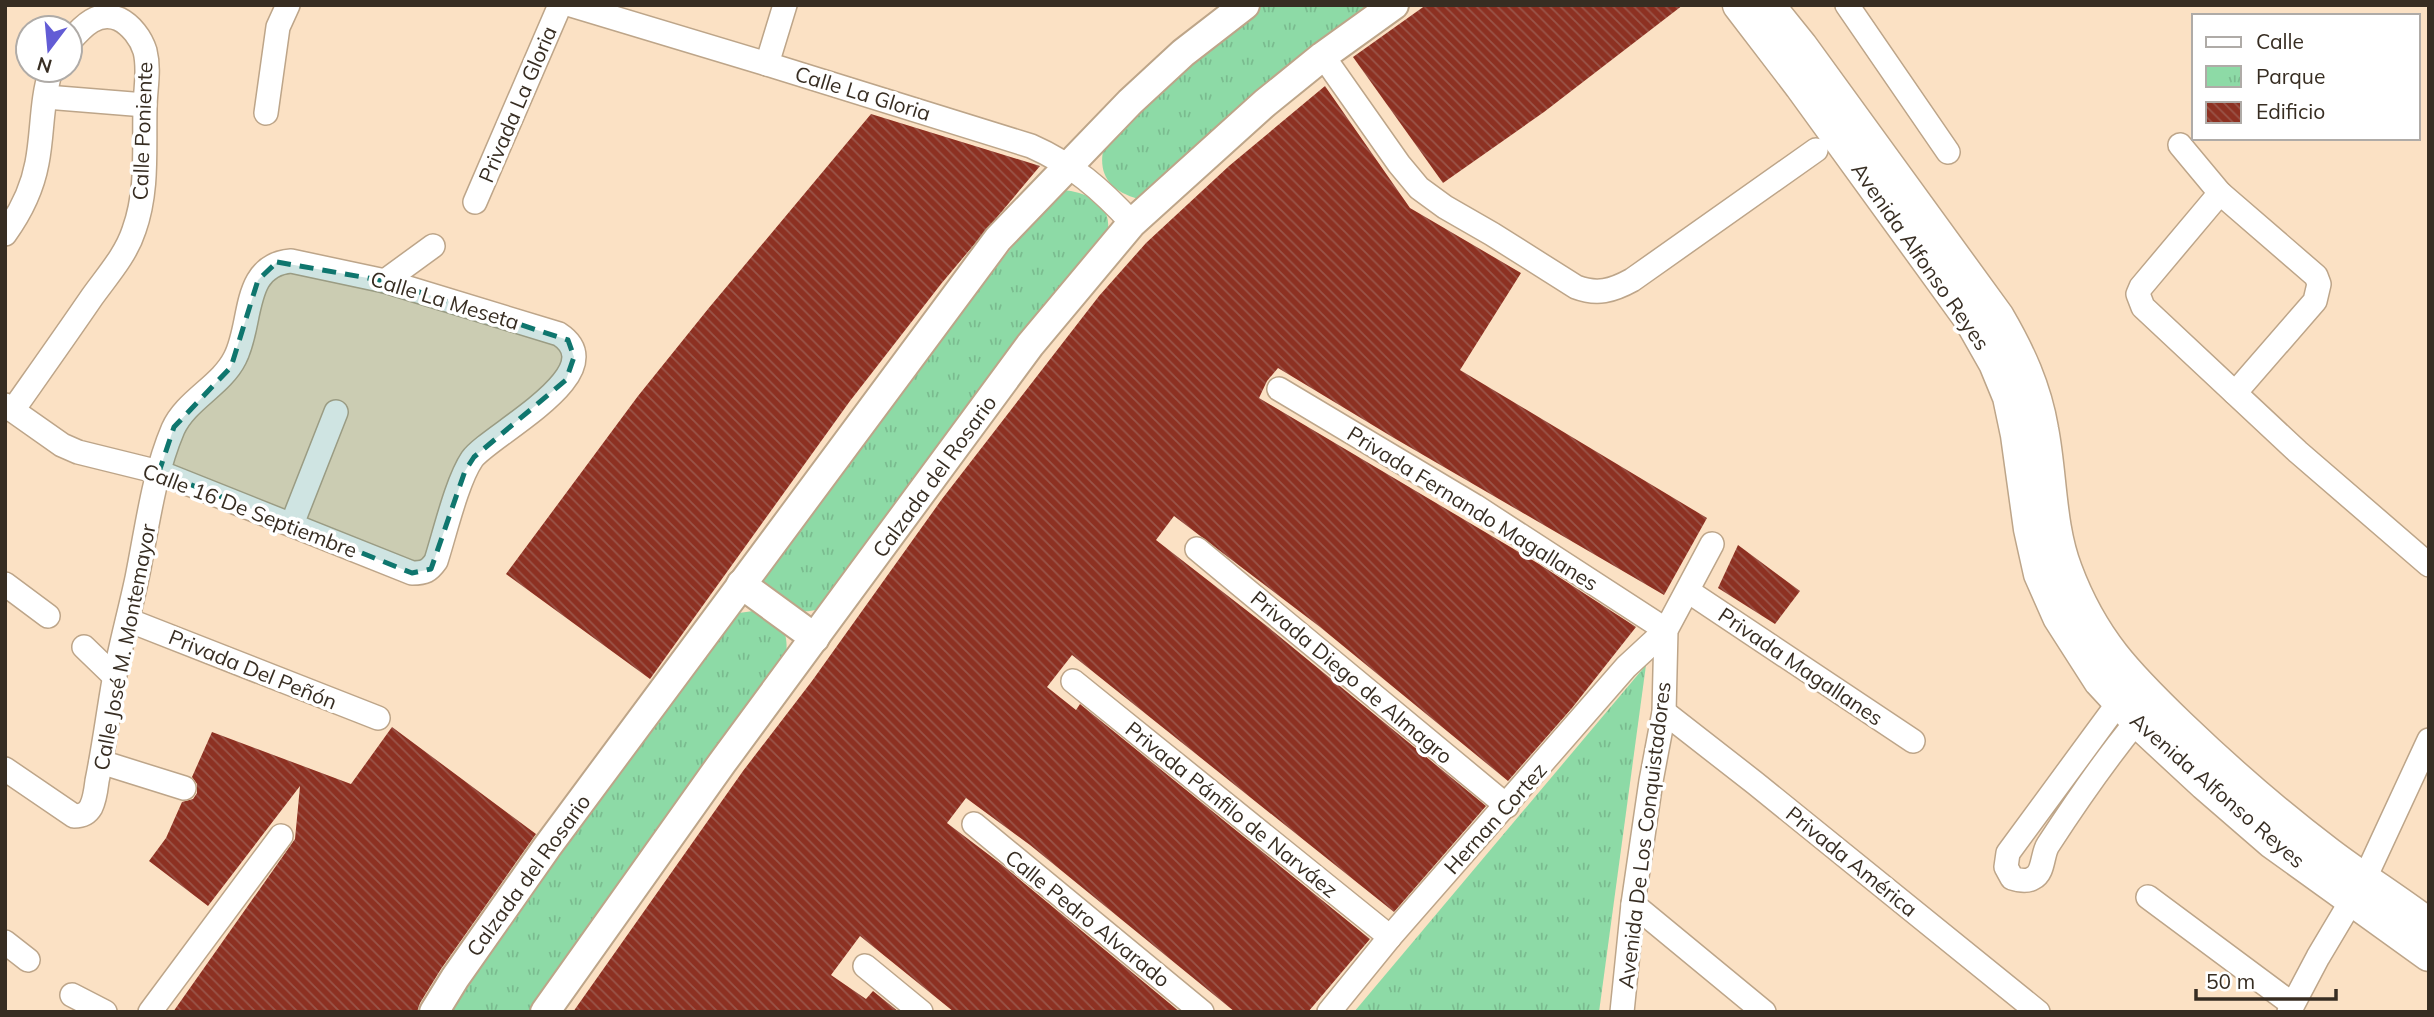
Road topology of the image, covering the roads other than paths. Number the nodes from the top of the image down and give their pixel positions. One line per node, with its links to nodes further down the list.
1 (288, 5): 16 (street)
2 (560, 5): 22 (street, Privada La Gloria)
3 (571, 5): 12 (street, Calle La Gloria)
4 (785, 5): 12 (street)
5 (1245, 5): 20 (street, Calzada del Rosario)
6 (1394, 5): 11 (street, Calzada del Rosario)
7 (1739, 5): 48 (main road, Avenida Alfonso Reyes)
8 (1768, 5): 58 (main road, Avenida Alfonso Reyes)
9 (1847, 5): 19 (street)
10 (84, 27): 15 (street, Calle Poniente)
11 (1323, 56): 18 (street); 23 (street, Calzada del Rosario)
12 (767, 64): 20 (street, Calle La Gloria)
13 (48, 84): 14 (street)
14 (46, 97): 15 (street); 24 (street)
15 (145, 105): 29 (street, Calle Poniente)
16 (265, 113)
17 (2180, 145): 21 (street)
18 (1816, 150)
19 (1948, 152)
20 (1070, 166): 23 (street, Calle La Gloria); 38 (street, Calzada del Rosario)
21 (2220, 193): 28 (street); 28 (street)
22 (475, 202)
23 (1132, 223): 43 (street, Calzada del Rosario)
24 (5, 234)
25 (433, 246): 26 (street)
26 (385, 281): 31 (street, Calle La Meseta); 36 (street, Calle La Meseta)
27 (1279, 389): 42 (street, Privada Fernando Magallanes)
28 (2235, 393): 35 (street)
29 (9, 407): 31 (street, Calle 16 De Septiembre)
30 (336, 412): 32 (street)
31 (159, 471): 32 (street, Calle 16 De Septiembre); 41 (street, Calle José M. Montemayor)
32 (292, 524): 36 (street, Calle 16 De Septiembre)
33 (1712, 544): 39 (street, Avenida De Los Conquistadores)
34 (1197, 549): 55 (street, Privada Diego de Almagro)
35 (2429, 565)
36 (424, 573)
37 (5, 584): 40 (street)
38 (741, 584): 43 (street); 71 (street, Calzada del Rosario)
39 (1688, 591): 42 (street, Avenida De Los Conquistadores); 51 (street, Privada Magallanes)
40 (48, 616)
41 (128, 620): 45 (street, Calle José M. Montemayor); 49 (street, Privada Del Peñón)
42 (1666, 630): 47 (street, Avenida De Los Conquistadores); 55 (street, Hernan Cortez)
43 (815, 638): 72 (street, Calzada del Rosario)
44 (84, 646): 45 (street)
45 (114, 676): 52 (street, Calle José M. Montemayor)
46 (1073, 681): 62 (street, Privada Pánfilo de Narváez)
47 (1664, 712): 60 (street, Avenida De Los Conquistadores); 78 (street, Privada América)
48 (2128, 712): 48 (street); 58 (main road, Avenida Alfonso Reyes)
49 (378, 718)
50 (2429, 740): 58 (street)
51 (1913, 741)
52 (101, 762): 53 (street, Calle José M. Montemayor); 54 (street)
53 (5, 769)
54 (184, 788)
55 (1507, 806): 62 (street, Hernan Cortez)
56 (974, 824): 74 (street, Calle Pedro Alvarado)
57 (281, 836): 70 (street)
58 (2359, 889): 61 (main road, Avenida Alfonso Reyes); 64 (main road, Avenida Alfonso Reyes); 68 (street)
59 (2148, 897): 68 (street)
60 (1633, 904): 76 (street, Avenida De Los Conquistadores); 77 (street)
61 (2429, 925)
62 (1390, 937): 75 (street, Hernan Cortez)
63 (5, 942): 65 (street)
64 (2429, 955)
65 (27, 960)
66 (865, 966): 73 (street)
67 (72, 995): 69 (street)
68 (2291, 1008)
69 (105, 1012)
70 (150, 1012)
71 (434, 1012)
72 (545, 1012)
73 (921, 1012)
74 (1202, 1012)
75 (1329, 1012)
76 (1622, 1012)
77 (1764, 1012)
78 (2038, 1012)

